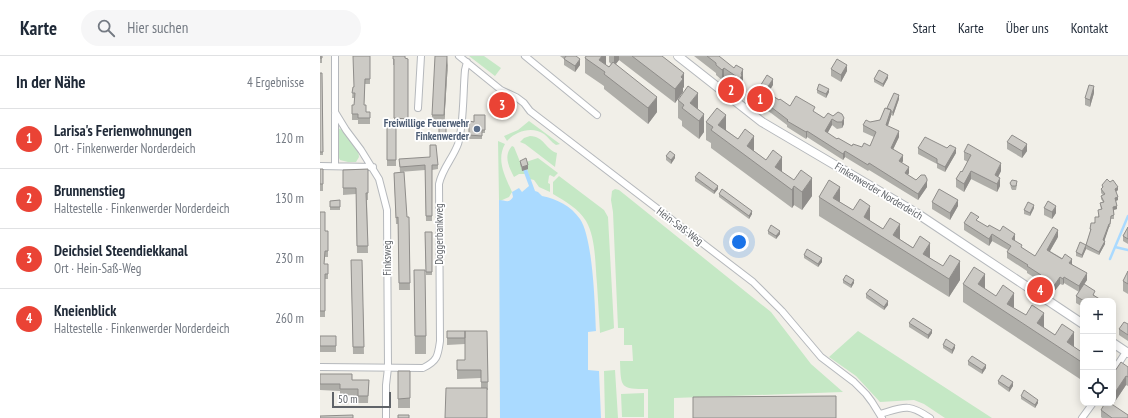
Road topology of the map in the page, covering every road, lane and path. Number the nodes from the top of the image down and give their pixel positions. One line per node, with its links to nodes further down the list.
1 (335, 56): 8 (street)
2 (421, 56): 7 (street)
3 (459, 56): 6 (street, Hein-Saß-Weg)
4 (525, 56): 9 (street)
5 (678, 56): 13 (street, Finkenwerder Norderdeich)
6 (467, 62): 17 (street, Doggerbankweg); 20 (street, Hein-Saß-Weg)
7 (418, 108)
8 (335, 112): 11 (street); 12 (street, Finksweg)
9 (597, 114)
10 (320, 166): 11 (street)
11 (335, 166): 12 (street)
12 (372, 167): 17 (street, Finksweg)
13 (1080, 322)
14 (1116, 345): 15 (street)
15 (1127, 352): 18 (street)
16 (320, 367): 17 (street)
17 (388, 368): 21 (street, Finksweg)
18 (1114, 370)
19 (1090, 406): 23 (street)
20 (881, 416): 22 (street)
21 (386, 418)
22 (930, 418)
23 (1082, 418)

